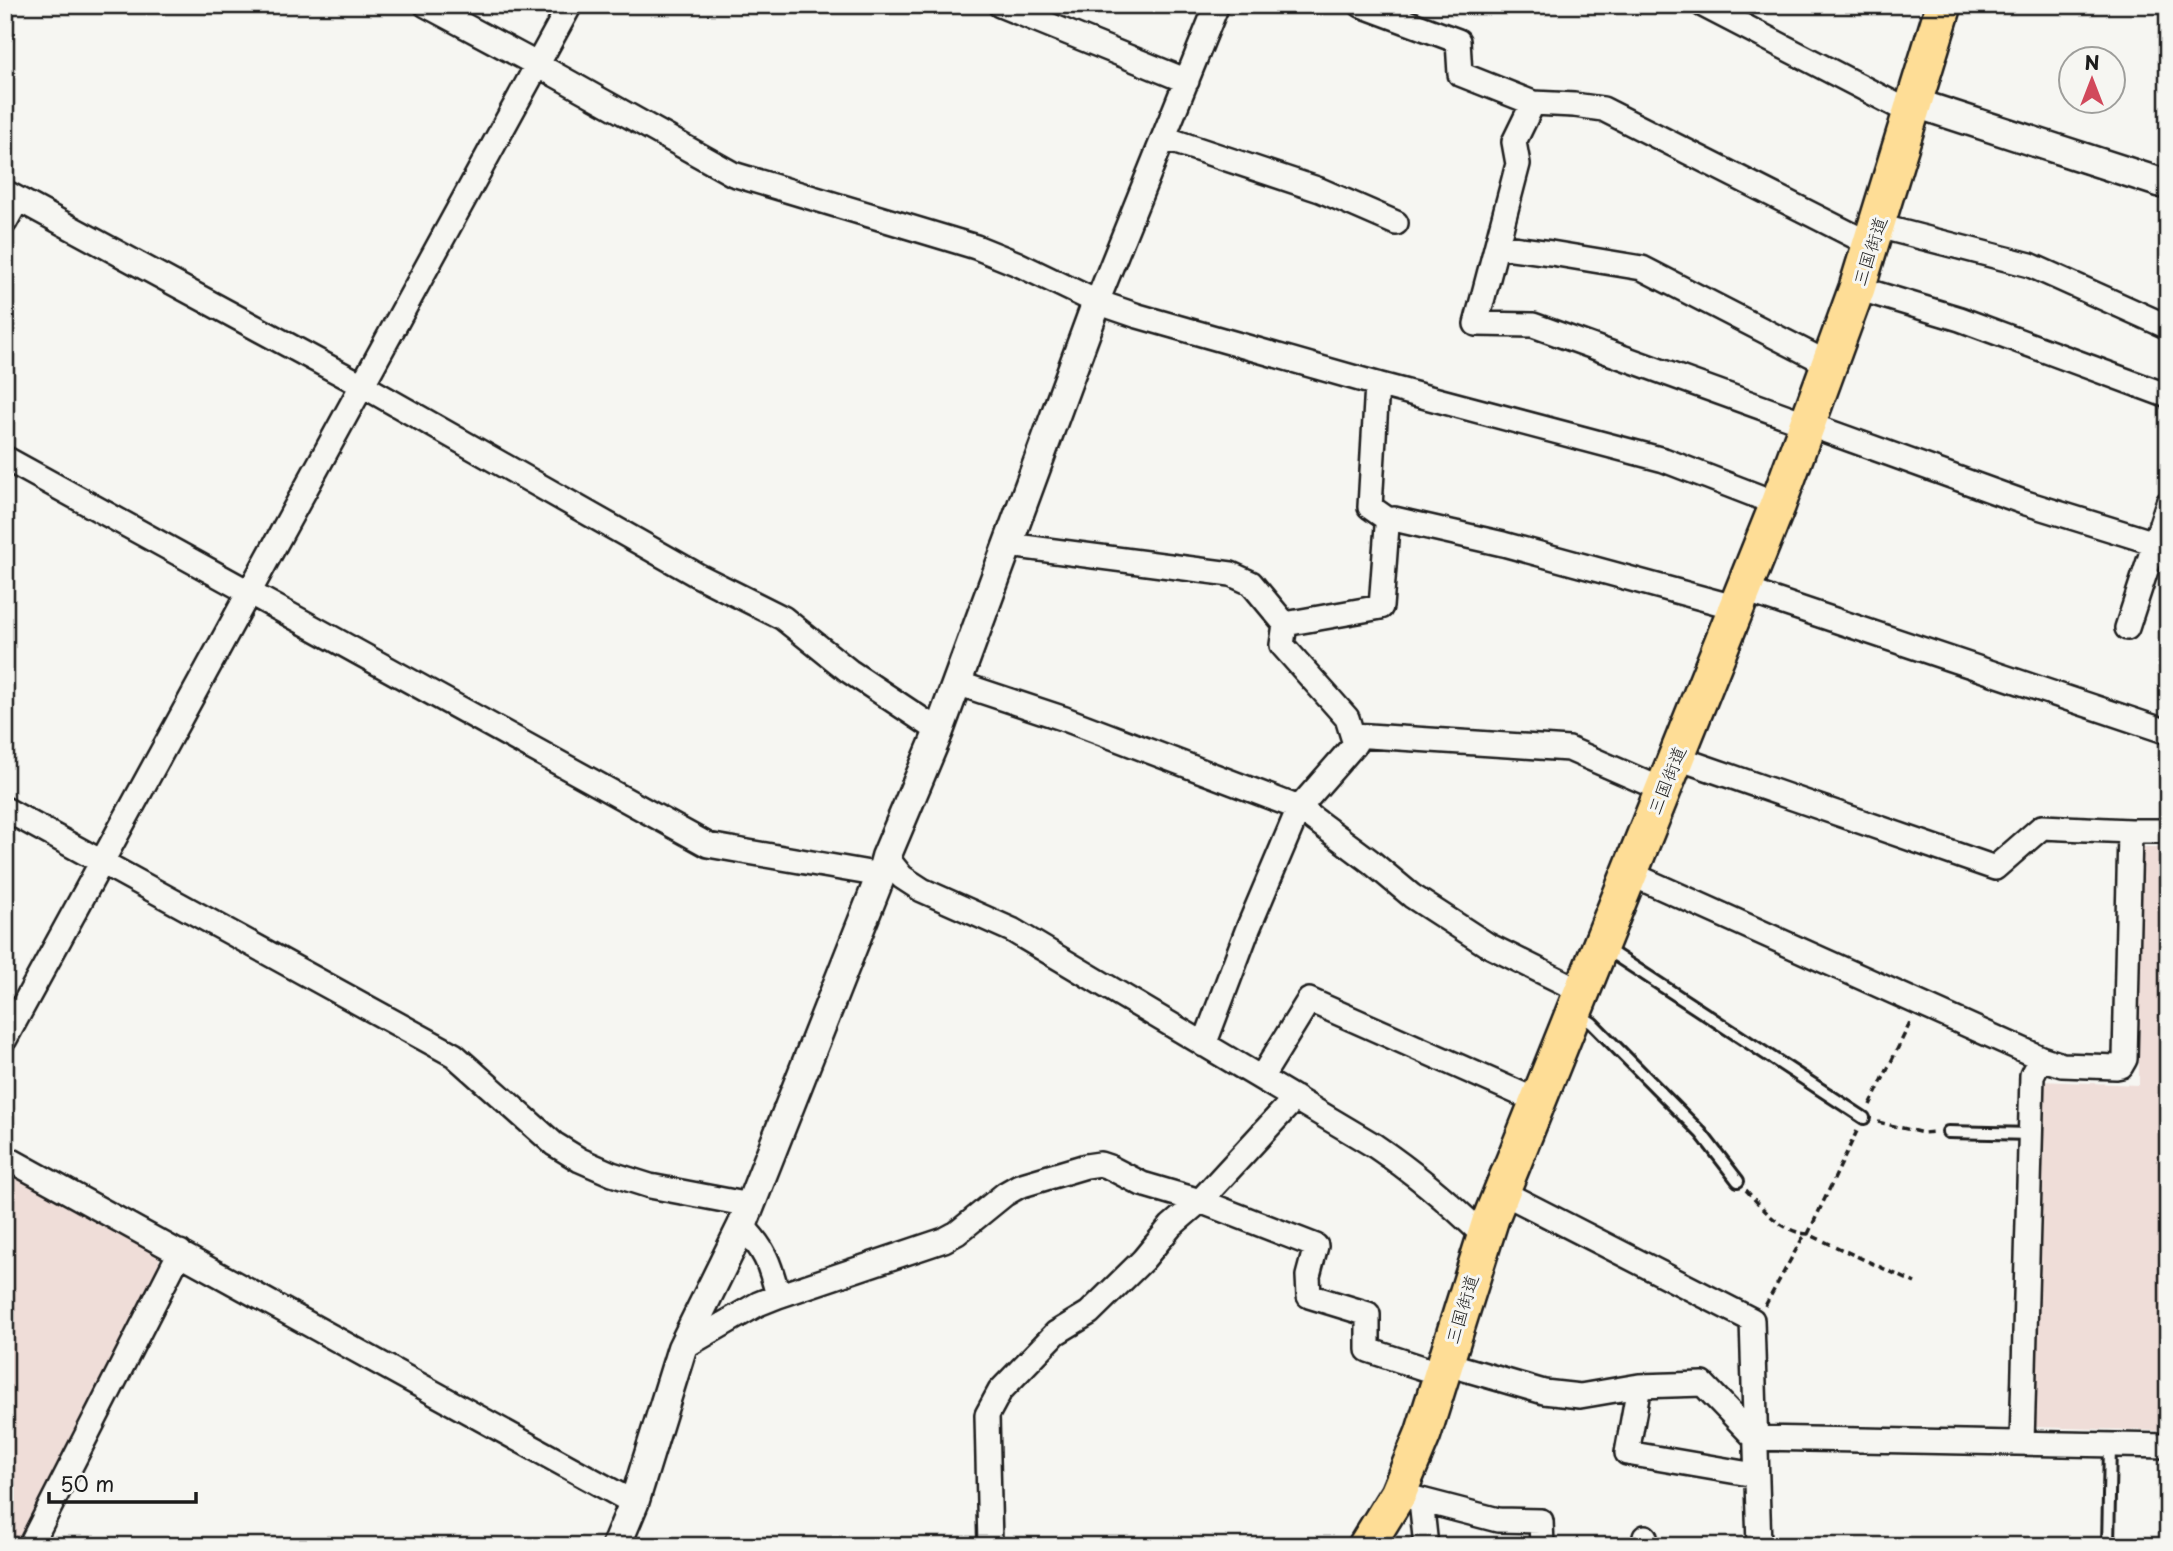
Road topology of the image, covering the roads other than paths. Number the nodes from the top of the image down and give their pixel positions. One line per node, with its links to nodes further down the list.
1 (426, 5): 8 (street)
2 (570, 5): 8 (street)
3 (1000, 5): 9 (street)
4 (1217, 5): 9 (street)
5 (1362, 5): 10 (street)
6 (1703, 5): 11 (street)
7 (1944, 5): 11 (main road, 三国街道)
8 (538, 65): 20 (street); 24 (street)
9 (1187, 81): 12 (street)
10 (1533, 103): 17 (street); 18 (street)
11 (1915, 103): 13 (street); 17 (main road, 三国街道)
12 (1164, 138): 16 (street); 20 (street)
13 (2168, 185)
14 (11, 196): 15 (street); 24 (street)
15 (5, 222)
16 (1396, 223)
17 (1875, 236): 19 (main road, 三国街道); 21 (street)
18 (1496, 246): 22 (street); 26 (street)
19 (1857, 288): 22 (main road, 三国街道); 25 (street)
20 (1097, 302): 23 (street); 31 (street)
21 (2168, 327)
22 (1829, 364): 26 (main road, 三国街道)
23 (1377, 384): 28 (street); 29 (street)
24 (362, 385): 32 (street); 37 (street)
25 (2168, 396)
26 (1806, 425): 28 (main road, 三国街道); 30 (street)
27 (5, 458): 32 (street)
28 (1778, 504): 33 (main road, 三国街道)
29 (1390, 521): 33 (street); 34 (street)
30 (2163, 522): 35 (street)
31 (1008, 545): 34 (street); 36 (street)
32 (249, 593): 46 (street); 47 (street)
33 (1741, 599): 38 (street); 40 (main road, 三国街道)
34 (1285, 624): 39 (street)
35 (2127, 628)
36 (957, 683): 37 (street); 42 (street)
37 (939, 731): 47 (street)
38 (2168, 732)
39 (1353, 735): 41 (street); 42 (street)
40 (1675, 757): 41 (main road, 三国街道); 44 (street)
41 (1663, 790): 48 (main road, 三国街道)
42 (1298, 808): 50 (street); 52 (street)
43 (5, 809): 46 (street)
44 (2130, 831): 45 (street); 53 (street)
45 (2168, 831)
46 (103, 862): 51 (street); 64 (street)
47 (883, 866): 52 (street); 64 (street)
48 (1629, 873): 49 (main road, 三国街道); 53 (street)
49 (1601, 946): 50 (main road, 三国街道); 57 (lane)
50 (1579, 1002): 56 (main road, 三国街道); 61 (lane)
51 (5, 1039)
52 (1204, 1045): 54 (street)
53 (2041, 1058): 59 (street)
54 (1261, 1078): 55 (street); 56 (street)
55 (1295, 1098): 63 (street); 65 (street)
56 (1537, 1101): 62 (main road, 三国街道)
57 (1864, 1118)
58 (1948, 1132): 59 (lane)
59 (2031, 1133): 72 (street)
60 (5, 1157): 66 (street)
61 (1738, 1181)
62 (1502, 1192): 65 (main road, 三国街道); 71 (street)
63 (1200, 1201): 67 (street); 69 (street); 80 (street)
64 (746, 1215): 67 (street); 68 (street)
65 (1484, 1236): 69 (main road, 三国街道)
66 (180, 1252): 77 (street); 78 (street)
67 (778, 1296): 68 (street)
68 (682, 1348): 77 (street)
69 (1443, 1368): 70 (street); 76 (main road, 三国街道)
70 (1639, 1386): 71 (street); 75 (street)
71 (1755, 1438): 72 (street); 75 (street)
72 (2022, 1443): 73 (street)
73 (2110, 1445): 74 (street); 85 (lane)
74 (2168, 1446)
75 (1755, 1475): 84 (street)
76 (1410, 1497): 81 (main road, 三国街道); 82 (street); 83 (street)
77 (634, 1503): 79 (street)
78 (30, 1546)
79 (615, 1546)
80 (990, 1546)
81 (1366, 1546)
82 (1426, 1546)
83 (1542, 1546)
84 (1759, 1546)
85 (2108, 1546)

